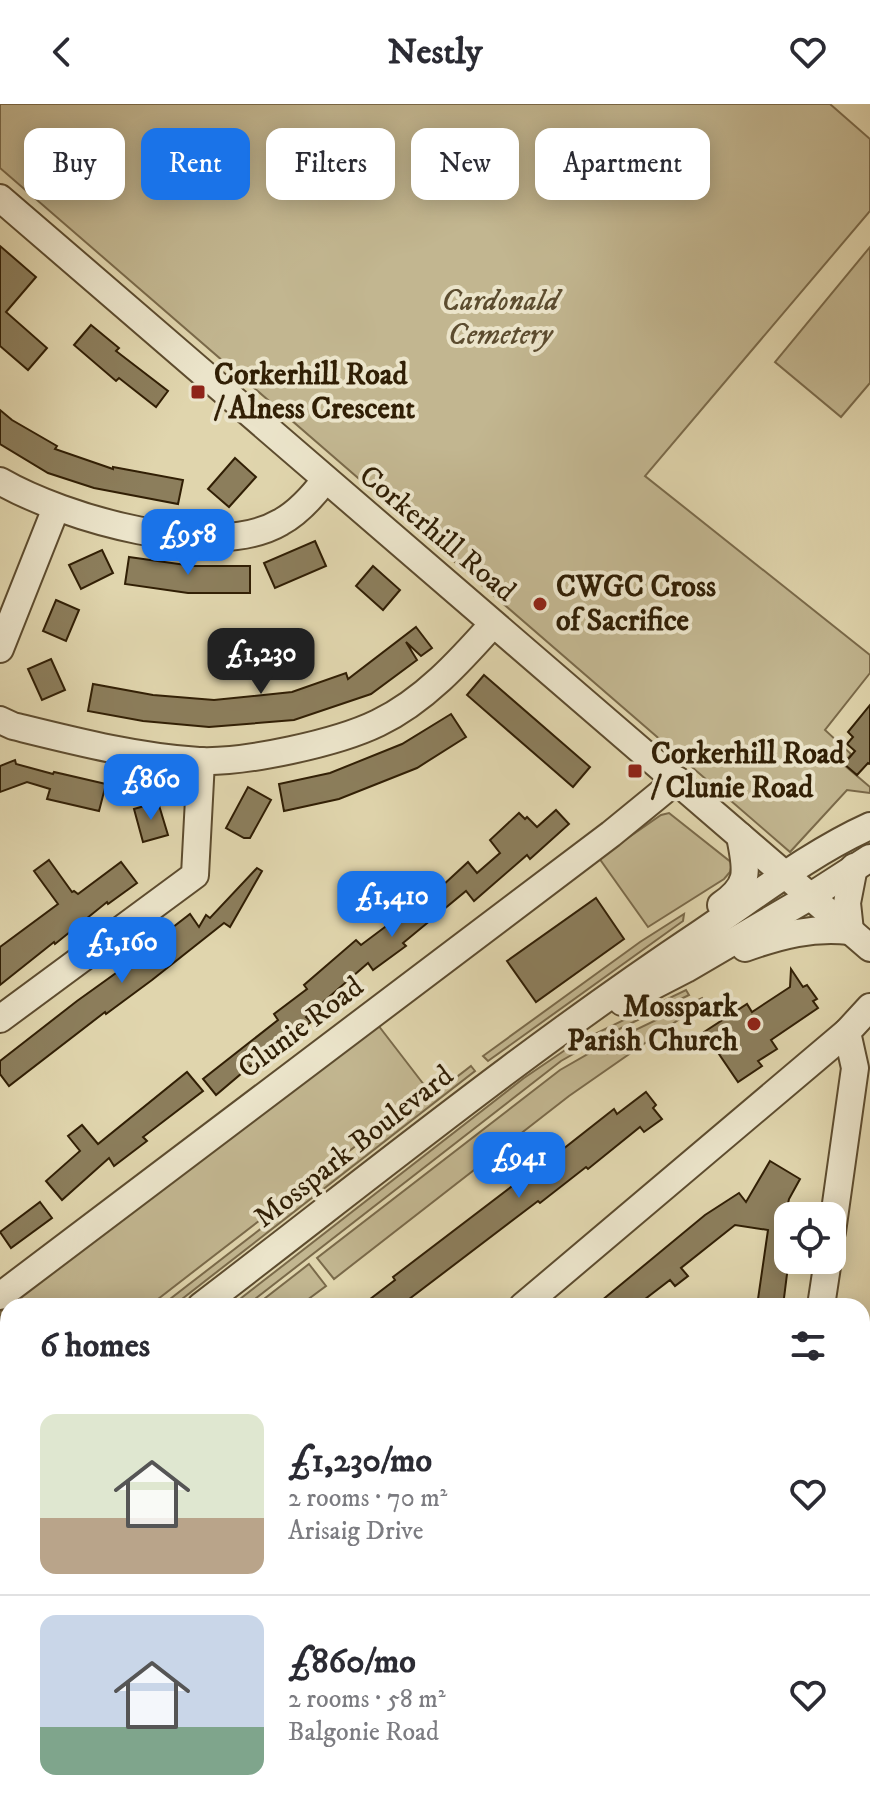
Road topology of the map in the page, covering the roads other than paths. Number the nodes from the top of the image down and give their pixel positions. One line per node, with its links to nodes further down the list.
1 (0, 198): 2 (street, Corkerhill Road)
2 (325, 480): 4 (street); 5 (street, Corkerhill Road)
3 (0, 481): 4 (street)
4 (56, 508): 6 (street)
5 (493, 624): 8 (street); 9 (street, Corkerhill Road)
6 (0, 649)
7 (0, 720): 8 (street)
8 (201, 761): 19 (street)
9 (677, 780): 11 (street, Corkerhill Road); 24 (street, Clunie Road)
10 (870, 826): 13 (street, Mosspark Boulevard)
11 (740, 836): 13 (street, Corkerhill Road); 17 (street)
12 (862, 863): 14 (street, Mosspark Boulevard); 15 (street)
13 (787, 875): 14 (street, Corkerhill Road); 17 (street, Mosspark Boulevard)
14 (811, 896): 15 (street, Corkerhill Road); 16 (street, Mosspark Boulevard)
15 (860, 940): 16 (street)
16 (686, 969): 21 (street, Mosspark Boulevard)
17 (636, 976): 21 (street, Mosspark Boulevard)
18 (870, 1007): 20 (street)
19 (0, 1019)
20 (847, 1032): 22 (street); 26 (street)
21 (547, 1040): 25 (street, Mosspark Boulevard)
22 (836, 1202)
23 (826, 1274): 27 (street)
24 (0, 1296)
25 (211, 1298)
26 (534, 1298)
27 (822, 1298)

